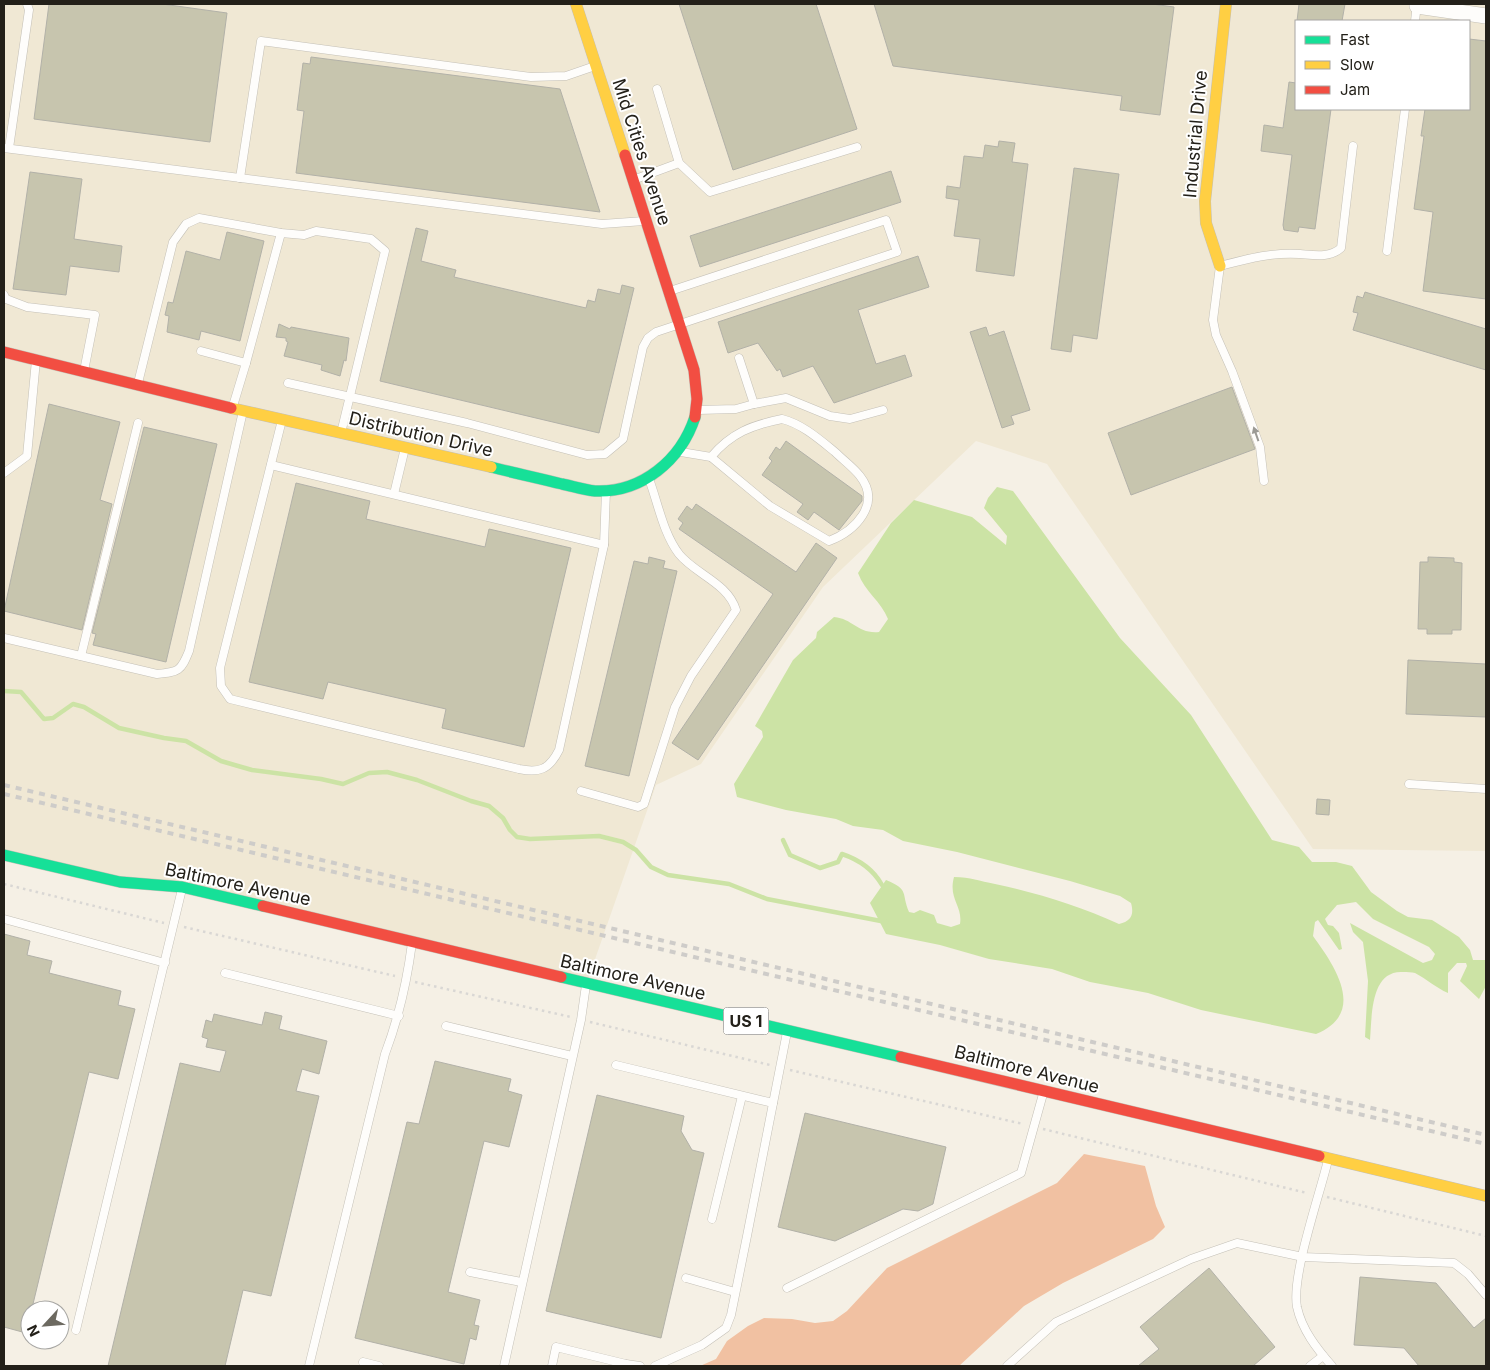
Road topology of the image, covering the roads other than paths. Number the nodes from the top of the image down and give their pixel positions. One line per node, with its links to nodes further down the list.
1 (27, 4): 11 (lane)
2 (576, 4): 6 (main road, Mid Cities Avenue)
3 (1226, 4): 18 (main road, Industrial Drive)
4 (1416, 10): 5 (street)
5 (1486, 16)
6 (595, 66): 13 (lane); 14 (main road, Mid Cities Avenue)
7 (657, 89): 12 (lane)
8 (1405, 110): 17 (lane)
9 (1353, 146): 18 (lane)
10 (857, 147): 12 (lane)
11 (6, 148): 13 (lane)
12 (679, 163): 14 (lane)
13 (240, 178): 15 (lane)
14 (633, 180): 15 (main road, Mid Cities Avenue)
15 (646, 221): 19 (main road, Mid Cities Avenue)
16 (281, 233): 26 (lane); 29 (lane); 30 (lane)
17 (1387, 252)
18 (1220, 266): 44 (lane, one-way to 18)
19 (670, 291): 21 (main road, Mid Cities Avenue); 21 (lane)
20 (4, 295): 27 (lane)
21 (678, 317): 30 (lane); 33 (main road, Distribution Drive)
22 (4, 352): 25 (main road, Distribution Drive)
23 (201, 352): 26 (lane)
24 (740, 358): 31 (lane)
25 (36, 360): 27 (main road, Distribution Drive); 42 (lane)
26 (246, 363): 32 (lane)
27 (83, 372): 29 (main road, Distribution Drive)
28 (288, 383): 30 (lane)
29 (138, 385): 32 (main road, Distribution Drive)
30 (349, 396): 37 (lane)
31 (754, 404): 33 (lane); 34 (lane)
32 (237, 410): 35 (main road, Distribution Drive); 49 (lane)
33 (696, 410): 39 (main road, Distribution Drive)
34 (883, 410)
35 (282, 419): 37 (main road, Distribution Drive); 41 (lane)
36 (138, 423): 49 (lane)
37 (341, 433): 38 (main road, Distribution Drive)
38 (405, 448): 45 (main road, Distribution Drive); 46 (lane)
39 (678, 452): 40 (lane); 43 (main road, Distribution Drive)
40 (711, 457): 40 (lane)
41 (271, 465): 46 (lane); 47 (lane)
42 (4, 473)
43 (648, 477): 45 (main road, Distribution Drive); 52 (lane)
44 (1264, 481)
45 (606, 491): 47 (lane)
46 (394, 494): 47 (lane)
47 (604, 545)
48 (4, 638): 49 (lane)
49 (81, 656)
50 (1409, 784): 51 (lane)
51 (1486, 789)
52 (581, 791)
53 (4, 855): 54 (main road, Baltimore Avenue / US 1)
54 (182, 887): 56 (main road, Baltimore Avenue / US 1); 57 (lane)
55 (4, 919): 57 (lane)
56 (412, 940): 59 (main road, Baltimore Avenue / US 1); 60 (lane)
57 (165, 963): 78 (lane)
58 (225, 973): 60 (lane)
59 (586, 984): 62 (main road, Baltimore Avenue / US 1); 63 (lane)
60 (399, 1016): 82 (lane)
61 (446, 1026): 63 (lane)
62 (788, 1030): 65 (main road, Baltimore Avenue / US 1); 67 (lane)
63 (572, 1056): 74 (lane)
64 (616, 1064): 66 (lane)
65 (1044, 1091): 68 (main road, Baltimore Avenue / US 1); 75 (lane)
66 (742, 1096): 67 (lane); 70 (lane)
67 (773, 1104): 76 (lane)
68 (1328, 1159): 69 (main road, Baltimore Avenue / US 1); 71 (lane)
69 (1486, 1196)
70 (712, 1219)
71 (1303, 1257): 77 (lane); 79 (lane); 88 (lane)
72 (470, 1272): 74 (lane)
73 (686, 1278): 76 (lane)
74 (522, 1282): 84 (lane)
75 (787, 1288)
76 (735, 1292): 87 (lane)
77 (1486, 1295)
78 (76, 1330)
79 (1322, 1356): 89 (lane); 90 (lane)
80 (363, 1362): 83 (lane)
81 (624, 1365): 85 (lane); 86 (lane)
82 (310, 1366)
83 (379, 1366)
84 (504, 1366)
85 (552, 1366)
86 (640, 1366)
87 (655, 1366)
88 (1007, 1366)
89 (1310, 1366)
90 (1332, 1366)

